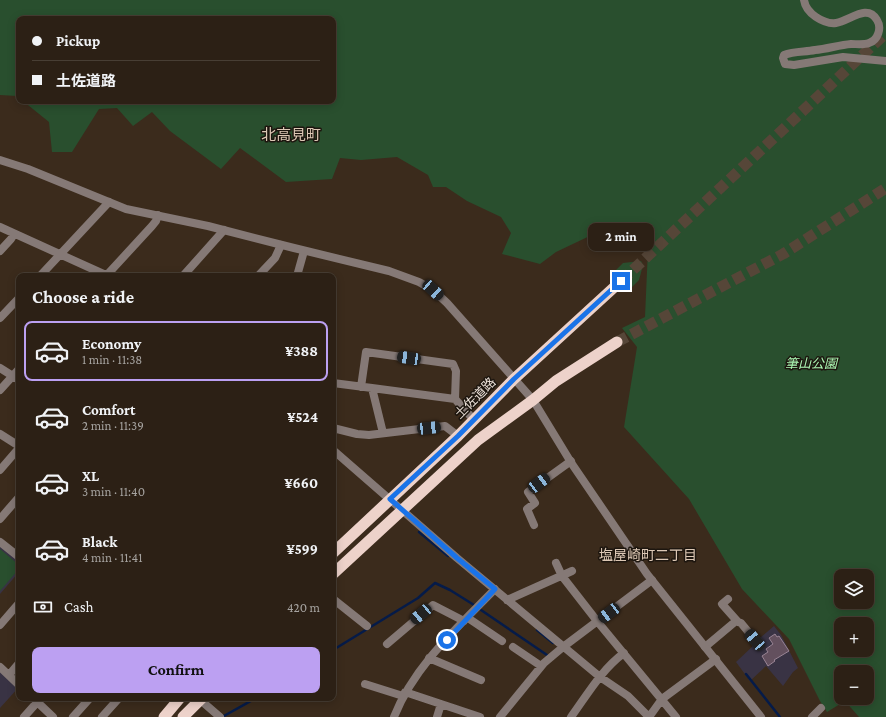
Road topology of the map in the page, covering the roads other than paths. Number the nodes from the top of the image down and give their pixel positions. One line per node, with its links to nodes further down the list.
1 (804, 0): 2 (street)
2 (886, 61)
3 (0, 160): 4 (street)
4 (109, 202): 5 (street); 12 (street)
5 (158, 215): 7 (street); 15 (street)
6 (0, 228): 8 (street)
7 (224, 230): 9 (street); 16 (street)
8 (14, 234): 11 (street); 12 (street)
9 (281, 245): 10 (street); 17 (street)
10 (304, 250): 18 (street); 25 (street)
11 (0, 251)
12 (61, 255): 13 (street); 14 (street)
13 (43, 273)
14 (100, 273)
15 (110, 273)
16 (186, 273)
17 (261, 273)
18 (298, 273)
19 (621, 281): 25 (highway, 土佐道路)
20 (16, 301): 21 (street)
21 (2, 313)
22 (617, 342): 31 (highway)
23 (0, 368): 24 (street)
24 (16, 378): 29 (street)
25 (514, 379): 31 (street); 32 (highway, 土佐道路)
26 (336, 383): 27 (street)
27 (361, 387): 28 (street); 30 (street)
28 (372, 388): 30 (street); 34 (street)
29 (0, 390)
30 (454, 399): 32 (street)
31 (533, 400): 40 (street); 44 (highway)
32 (474, 420): 36 (highway, 土佐道路)
33 (336, 429): 34 (street)
34 (383, 433): 36 (street)
35 (0, 434): 37 (street)
36 (458, 436): 42 (highway, 土佐道路)
37 (16, 445)
38 (16, 451): 41 (street)
39 (336, 455): 42 (street)
40 (571, 461): 46 (street); 54 (street)
41 (0, 470)
42 (390, 499): 44 (street); 48 (highway, 土佐道路)
43 (16, 500): 45 (street)
44 (402, 510): 51 (highway); 55 (street)
45 (0, 519)
46 (534, 525)
47 (0, 542): 49 (street)
48 (336, 550)
49 (16, 555)
50 (556, 563): 53 (street)
51 (336, 571)
52 (572, 571): 53 (street)
53 (562, 576): 57 (street); 62 (street)
54 (652, 580): 62 (street); 68 (street)
55 (495, 589): 57 (street); 60 (street)
56 (728, 599): 61 (street)
57 (507, 600): 70 (street)
58 (336, 601): 64 (street)
59 (16, 606): 63 (street)
60 (466, 620): 66 (street); 67 (street); 72 (street)
61 (736, 621): 65 (street); 68 (street)
62 (597, 622): 70 (street); 71 (street)
63 (0, 625)
64 (367, 626)
65 (755, 640)
66 (502, 641)
67 (387, 644)
68 (706, 646): 73 (street)
69 (513, 647): 74 (street)
70 (563, 647): 74 (street); 78 (street)
71 (624, 653): 78 (street); 83 (street)
72 (429, 658): 79 (street); 82 (street)
73 (716, 659): 83 (street); 107 (street)
74 (541, 666): 103 (street)
75 (0, 667): 77 (street)
76 (16, 667): 77 (street)
77 (9, 675): 80 (street)
78 (600, 677): 104 (street); 105 (street)
79 (481, 680)
80 (16, 682)
81 (365, 684): 82 (street)
82 (404, 694): 91 (street); 100 (street)
83 (662, 699): 105 (street); 106 (street)
84 (36, 701): 93 (street)
85 (39, 701): 94 (street)
86 (87, 701): 95 (street)
87 (116, 701): 96 (street)
88 (177, 701): 97 (highway)
89 (198, 701): 98 (highway)
90 (202, 701): 99 (street)
91 (441, 704): 101 (street); 102 (street)
92 (821, 708): 108 (street)
93 (24, 717)
94 (53, 717)
95 (74, 717)
96 (102, 717)
97 (164, 717)
98 (183, 717)
99 (220, 717)
100 (394, 717)
101 (437, 717)
102 (480, 717)
103 (500, 717)
104 (571, 717)
105 (649, 717)
106 (676, 717)
107 (761, 717)
108 (812, 717)

